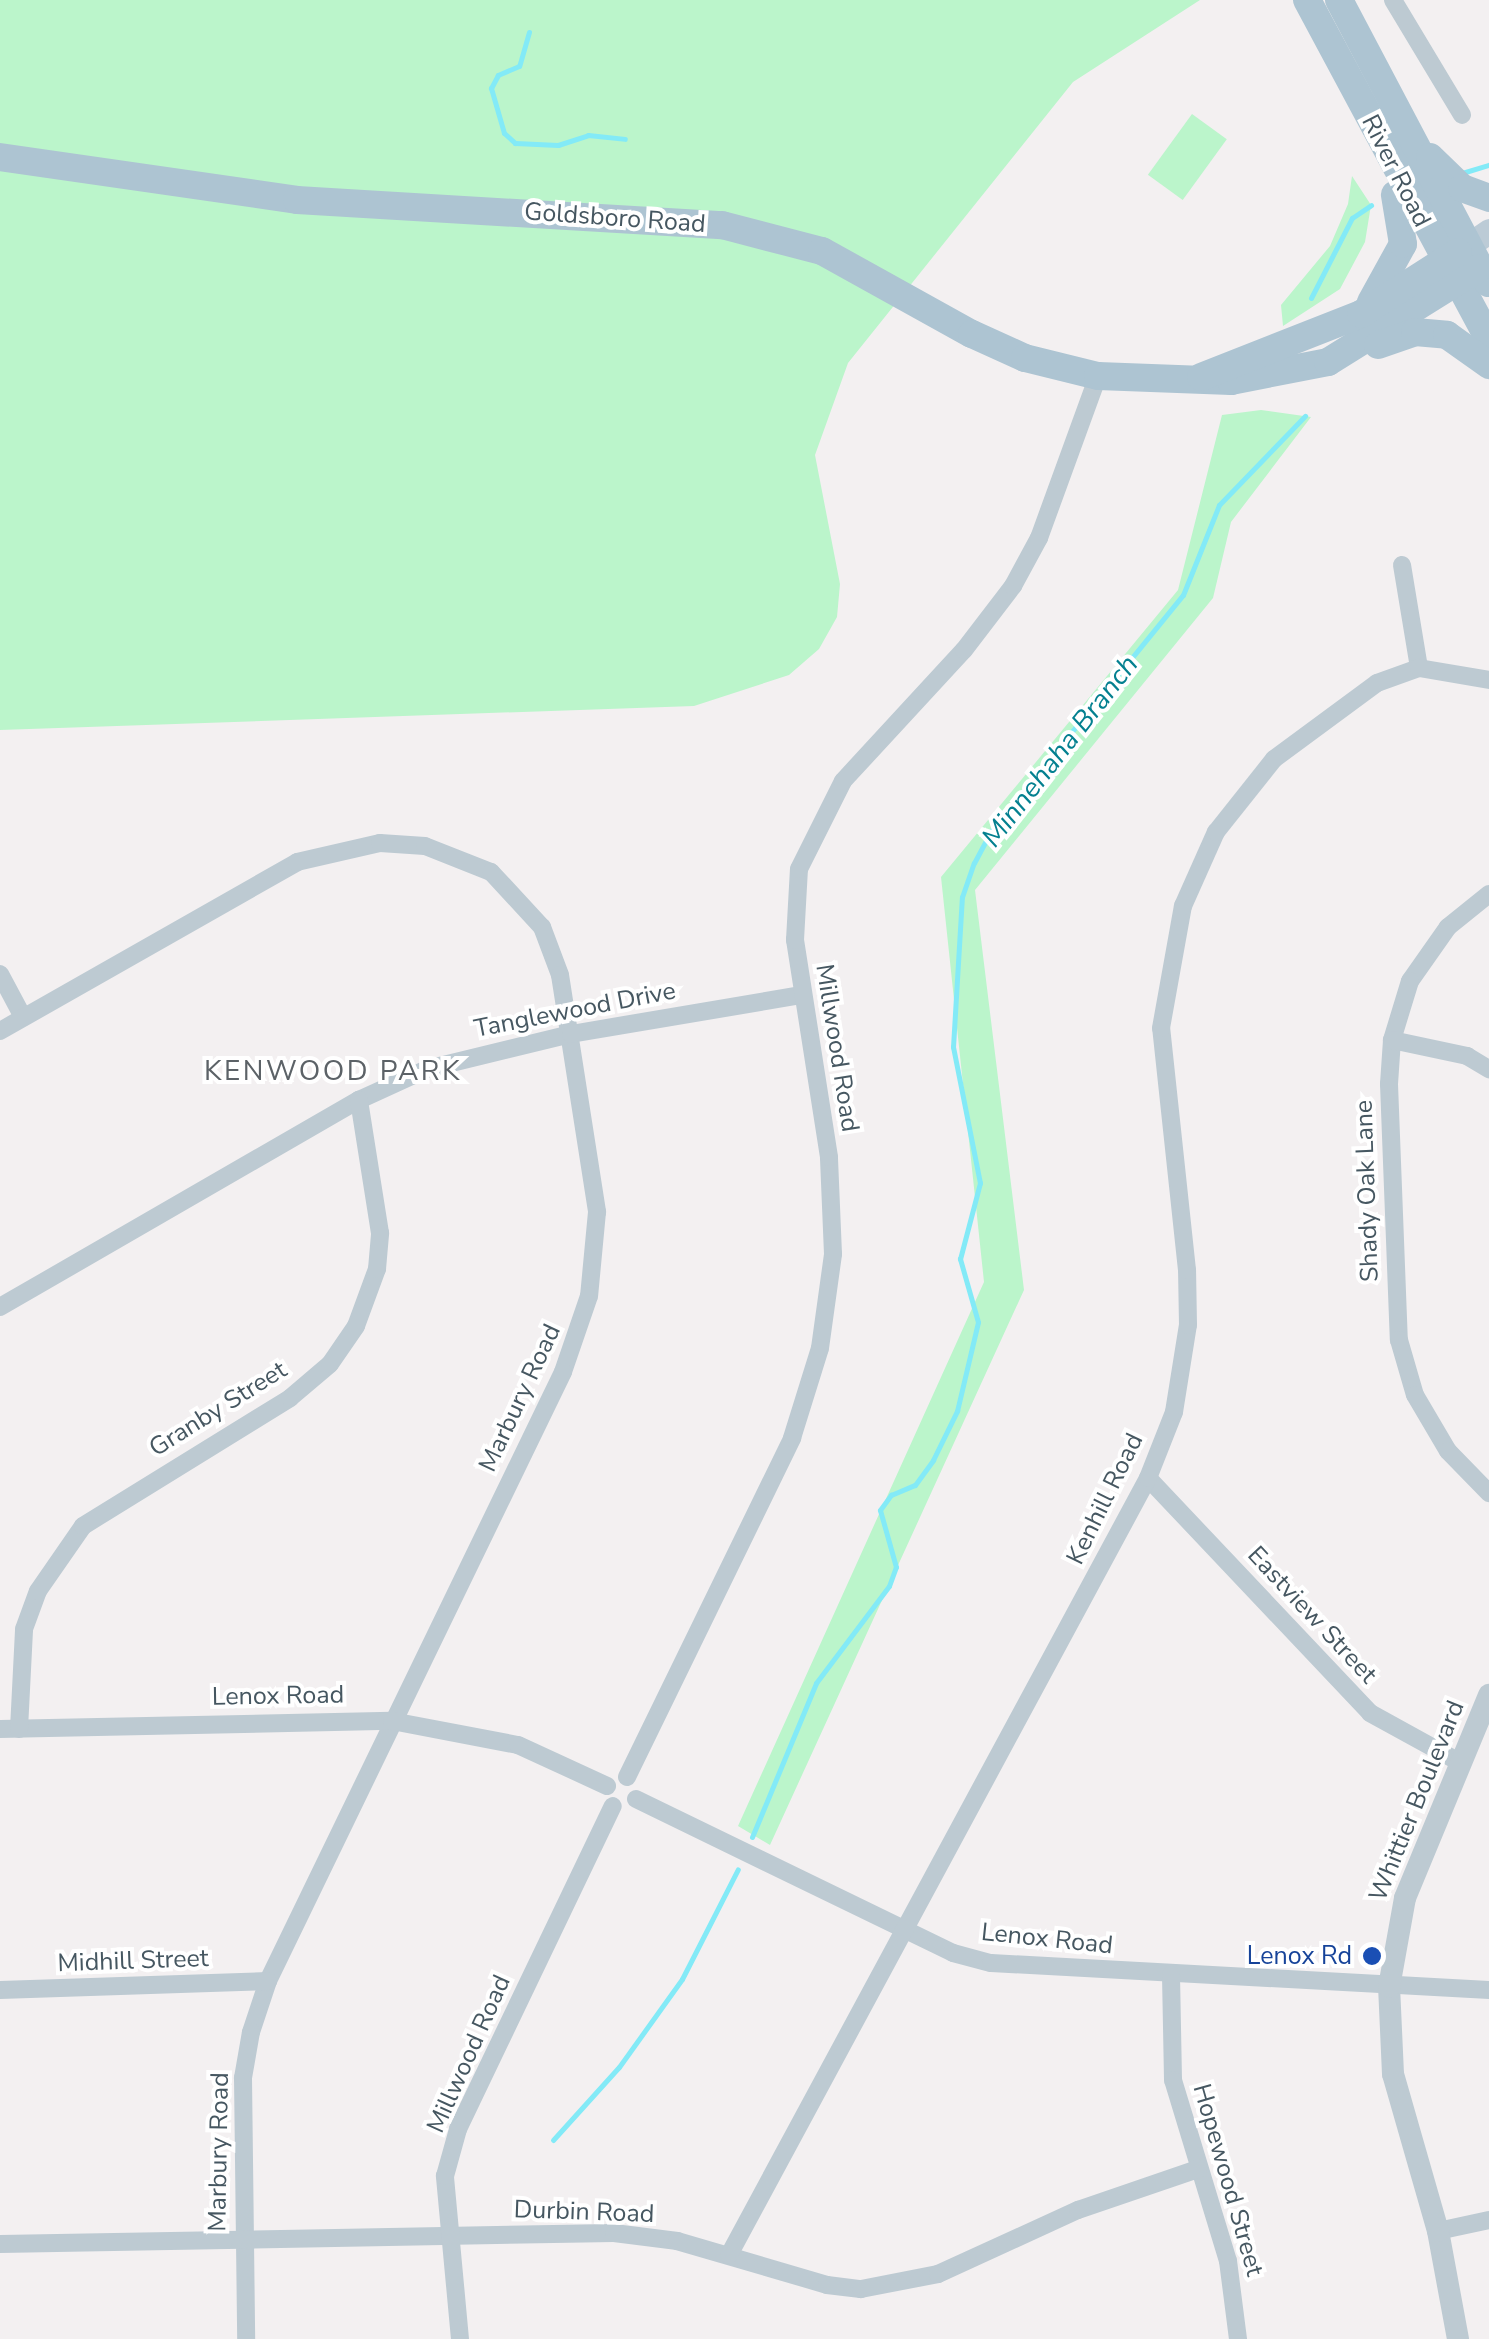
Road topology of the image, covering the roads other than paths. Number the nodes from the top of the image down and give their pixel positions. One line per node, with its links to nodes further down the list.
1 (1307, 0): 5 (main road, River Road)
2 (1340, 0): 6 (main road, River Road)
3 (1393, 0): 4 (street)
4 (1462, 115)
5 (1371, 122): 10 (main road, River Road); 11 (main road)
6 (1411, 138): 8 (main road); 9 (main road, River Road)
7 (0, 157): 15 (main road, Goldsboro Road)
8 (1489, 198)
9 (1483, 258): 10 (main road, Goldsboro Road)
10 (1449, 272): 11 (main road, Goldsboro Road); 12 (main road, River Road); 13 (main road, Goldsboro Road)
11 (1361, 314): 16 (main road, Goldsboro Road)
12 (1489, 340)
13 (1328, 362): 14 (main road); 16 (main road, Goldsboro Road)
14 (1489, 365)
15 (1098, 376): 16 (main road, Goldsboro Road); 22 (street, Millwood Road)
16 (1201, 377)
17 (1402, 566): 18 (street)
18 (1418, 668): 19 (street); 30 (street, Kenhill Road)
19 (1489, 680)
20 (1489, 894): 26 (street, Shady Oak Lane)
21 (0, 974): 23 (street)
22 (802, 995): 25 (street, Tanglewood Drive); 36 (street, Millwood Road)
23 (23, 1016): 24 (street, Marbury Road); 25 (street, Marbury Road)
24 (0, 1031)
25 (571, 1034): 28 (street, Tanglewood Drive); 33 (street, Marbury Road)
26 (1392, 1040): 27 (street); 31 (street, Shady Oak Lane)
27 (1489, 1069)
28 (359, 1100): 29 (street, Tanglewood Drive); 34 (street, Granby Street)
29 (0, 1308)
30 (1148, 1478): 35 (street, Eastview Street); 40 (street, Kenhill Road)
31 (1489, 1493)
32 (1489, 1695): 35 (street, Whittier Boulevard)
33 (392, 1720): 34 (street, Lenox Road); 37 (street, Lenox Road); 42 (street, Marbury Road)
34 (9, 1729)
35 (1459, 1762): 43 (street, Whittier Boulevard)
36 (627, 1777): 37 (street); 38 (street)
37 (607, 1786): 39 (street)
38 (636, 1799): 39 (street); 40 (street, Lenox Road)
39 (613, 1806): 49 (street, Millwood Road)
40 (906, 1930): 41 (street, Lenox Road); 52 (street, Kenhill Road)
41 (1172, 1975): 43 (street, Lenox Road); 46 (street, Hopewood Street)
42 (268, 1982): 44 (street, Midhill Street); 50 (street, Marbury Road)
43 (1389, 1987): 45 (street, Lenox Road); 48 (street, Whittier Boulevard)
44 (0, 1990)
45 (1489, 1990)
46 (1198, 2169): 52 (street, Durbin Road); 55 (street, Hopewood Street)
47 (1489, 2220): 48 (street)
48 (1438, 2231): 56 (street, Whittier Boulevard)
49 (447, 2234): 50 (street, Durbin Road); 52 (street, Durbin Road); 54 (street, Millwood Road)
50 (242, 2239): 51 (street, Durbin Road); 53 (street, Marbury Road)
51 (0, 2244)
52 (729, 2255)
53 (246, 2339)
54 (460, 2339)
55 (1238, 2339)
56 (1458, 2339)

